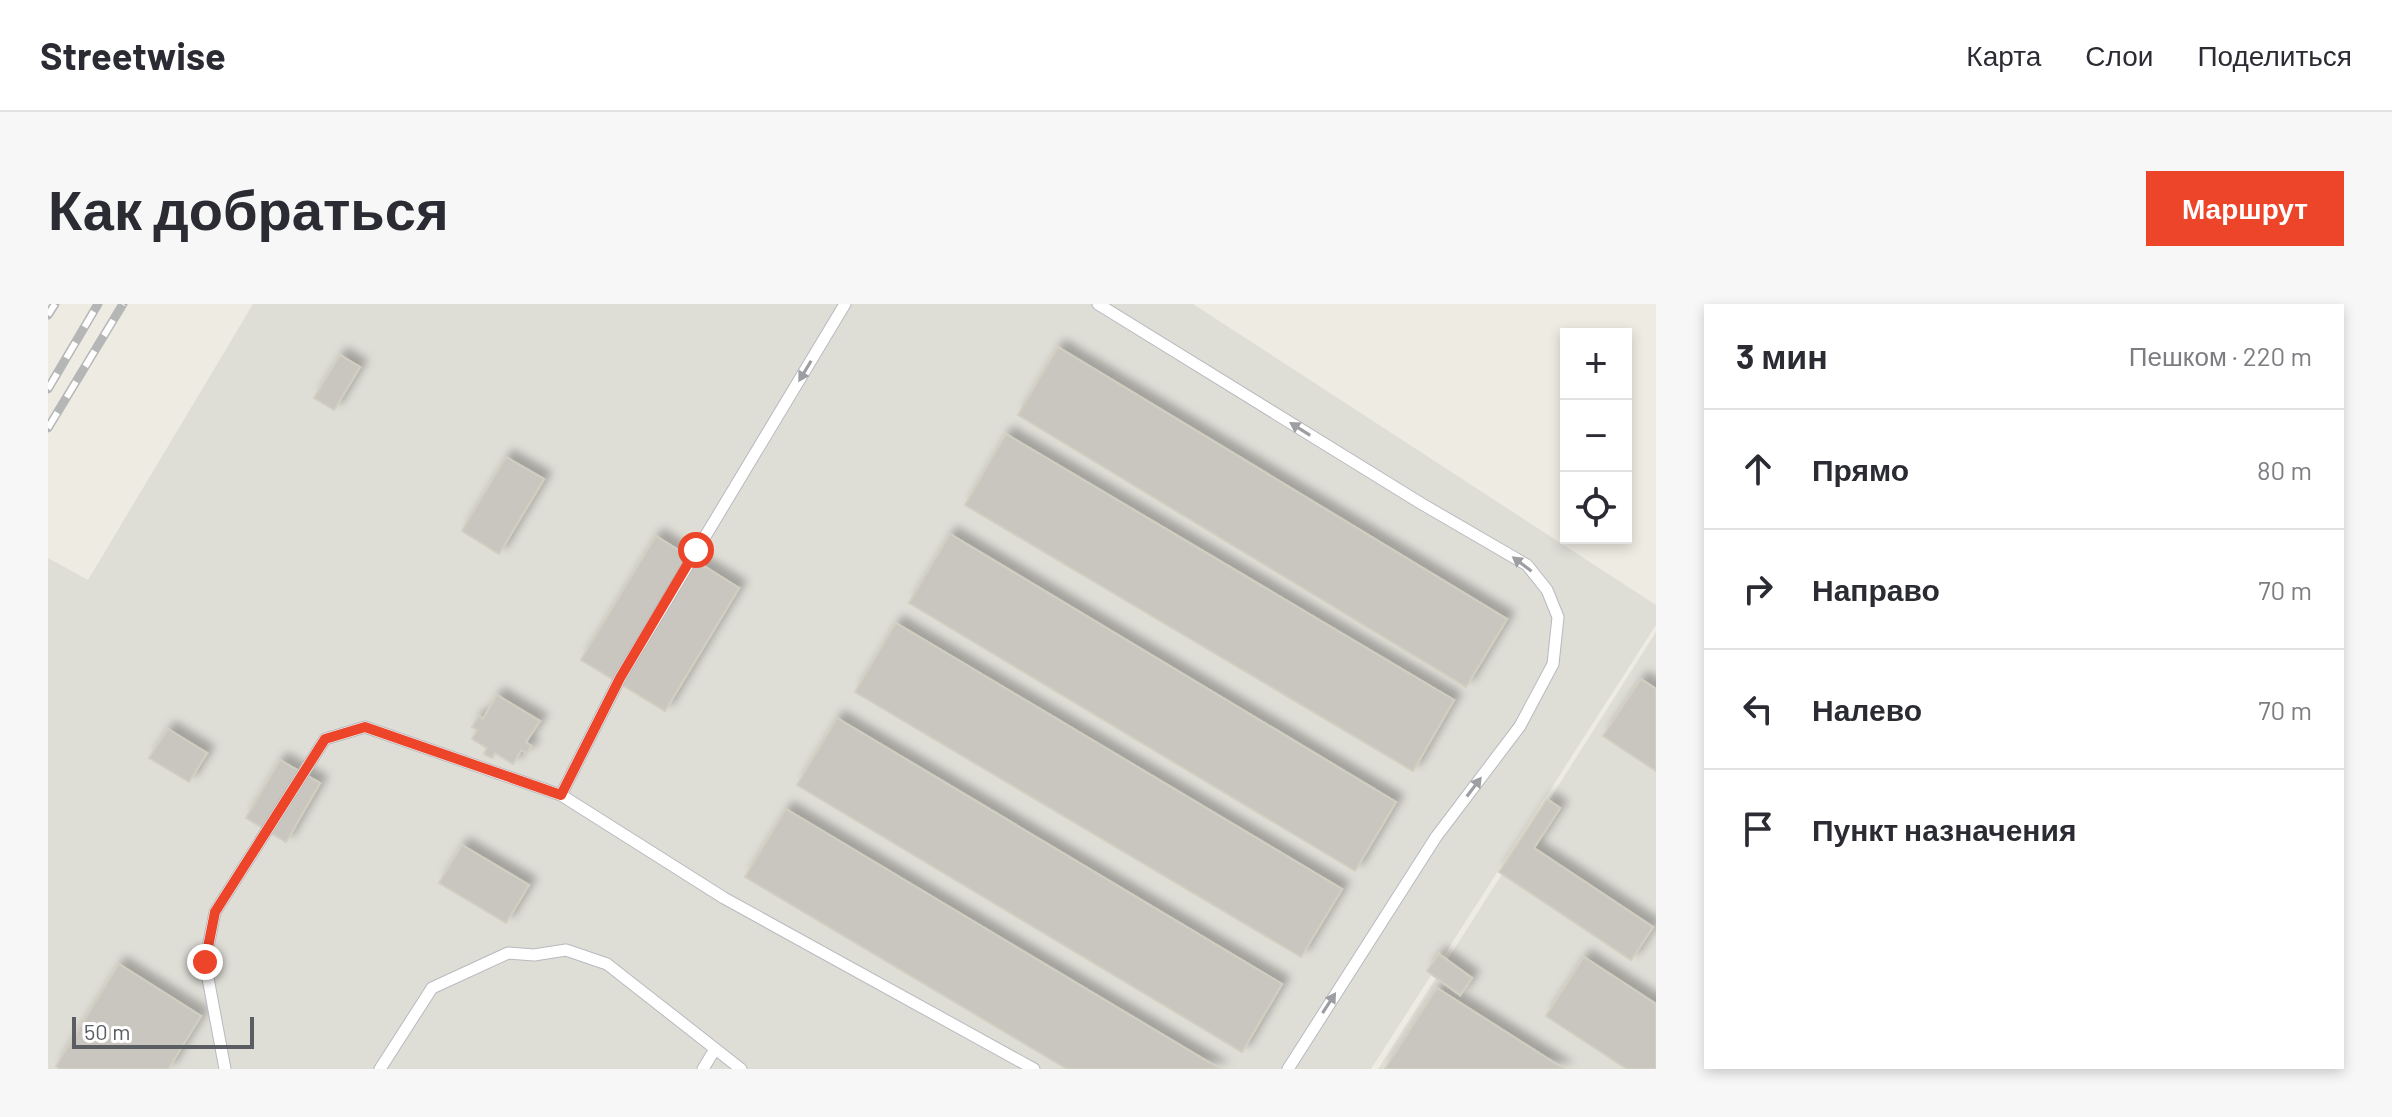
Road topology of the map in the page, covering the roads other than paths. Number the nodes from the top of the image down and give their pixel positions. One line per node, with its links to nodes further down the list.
1 (845, 304): 3 (lane, one-way to 3)
2 (1098, 304): 10 (lane, one-way to 2)
3 (561, 795): 5 (lane); 9 (lane)
4 (715, 1049): 6 (lane); 7 (lane); 8 (lane)
5 (225, 1069)
6 (380, 1069)
7 (703, 1069)
8 (741, 1069)
9 (1034, 1069)
10 (1288, 1069)

